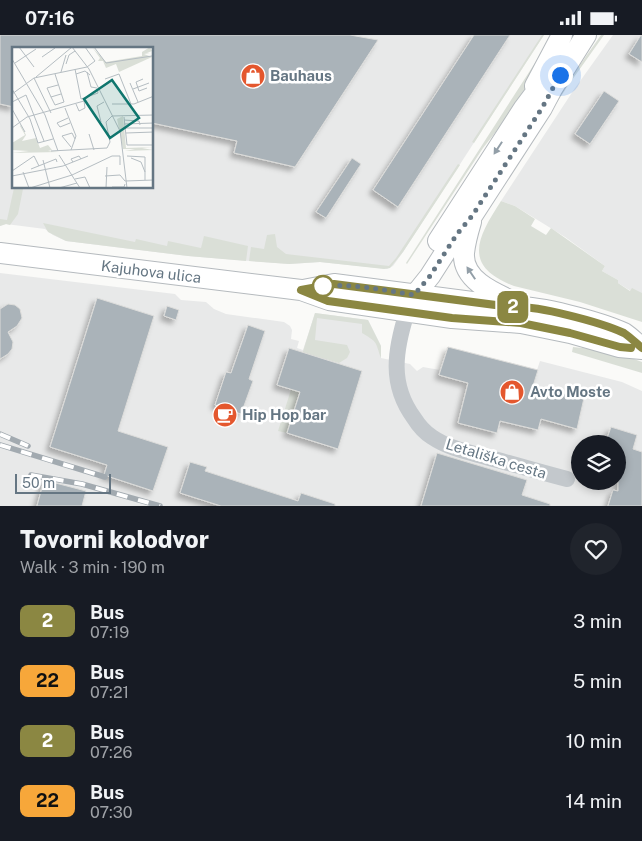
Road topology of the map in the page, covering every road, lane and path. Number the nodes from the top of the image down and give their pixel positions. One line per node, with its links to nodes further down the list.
1 (562, 35): 5 (main road, Letališka cesta)
2 (573, 35): 5 (main road, Letališka cesta)
3 (586, 35): 5 (main road, Letališka cesta)
4 (596, 35): 5 (main road, Letališka cesta)
5 (533, 108): 6 (main road, Letališka cesta); 8 (main road, Letališka cesta, one-way to 8)
6 (472, 216): 8 (main road, Letališka cesta); 9 (main road, one-way to 6)
7 (0, 253): 8 (main road, Kajuhova ulica)
8 (410, 304): 9 (main road, Kajuhova ulica); 10 (main road, Kajuhova ulica); 11 (street, Letališka cesta)
9 (523, 306): 10 (main road, Kajuhova ulica)
10 (642, 348)
11 (567, 479)

